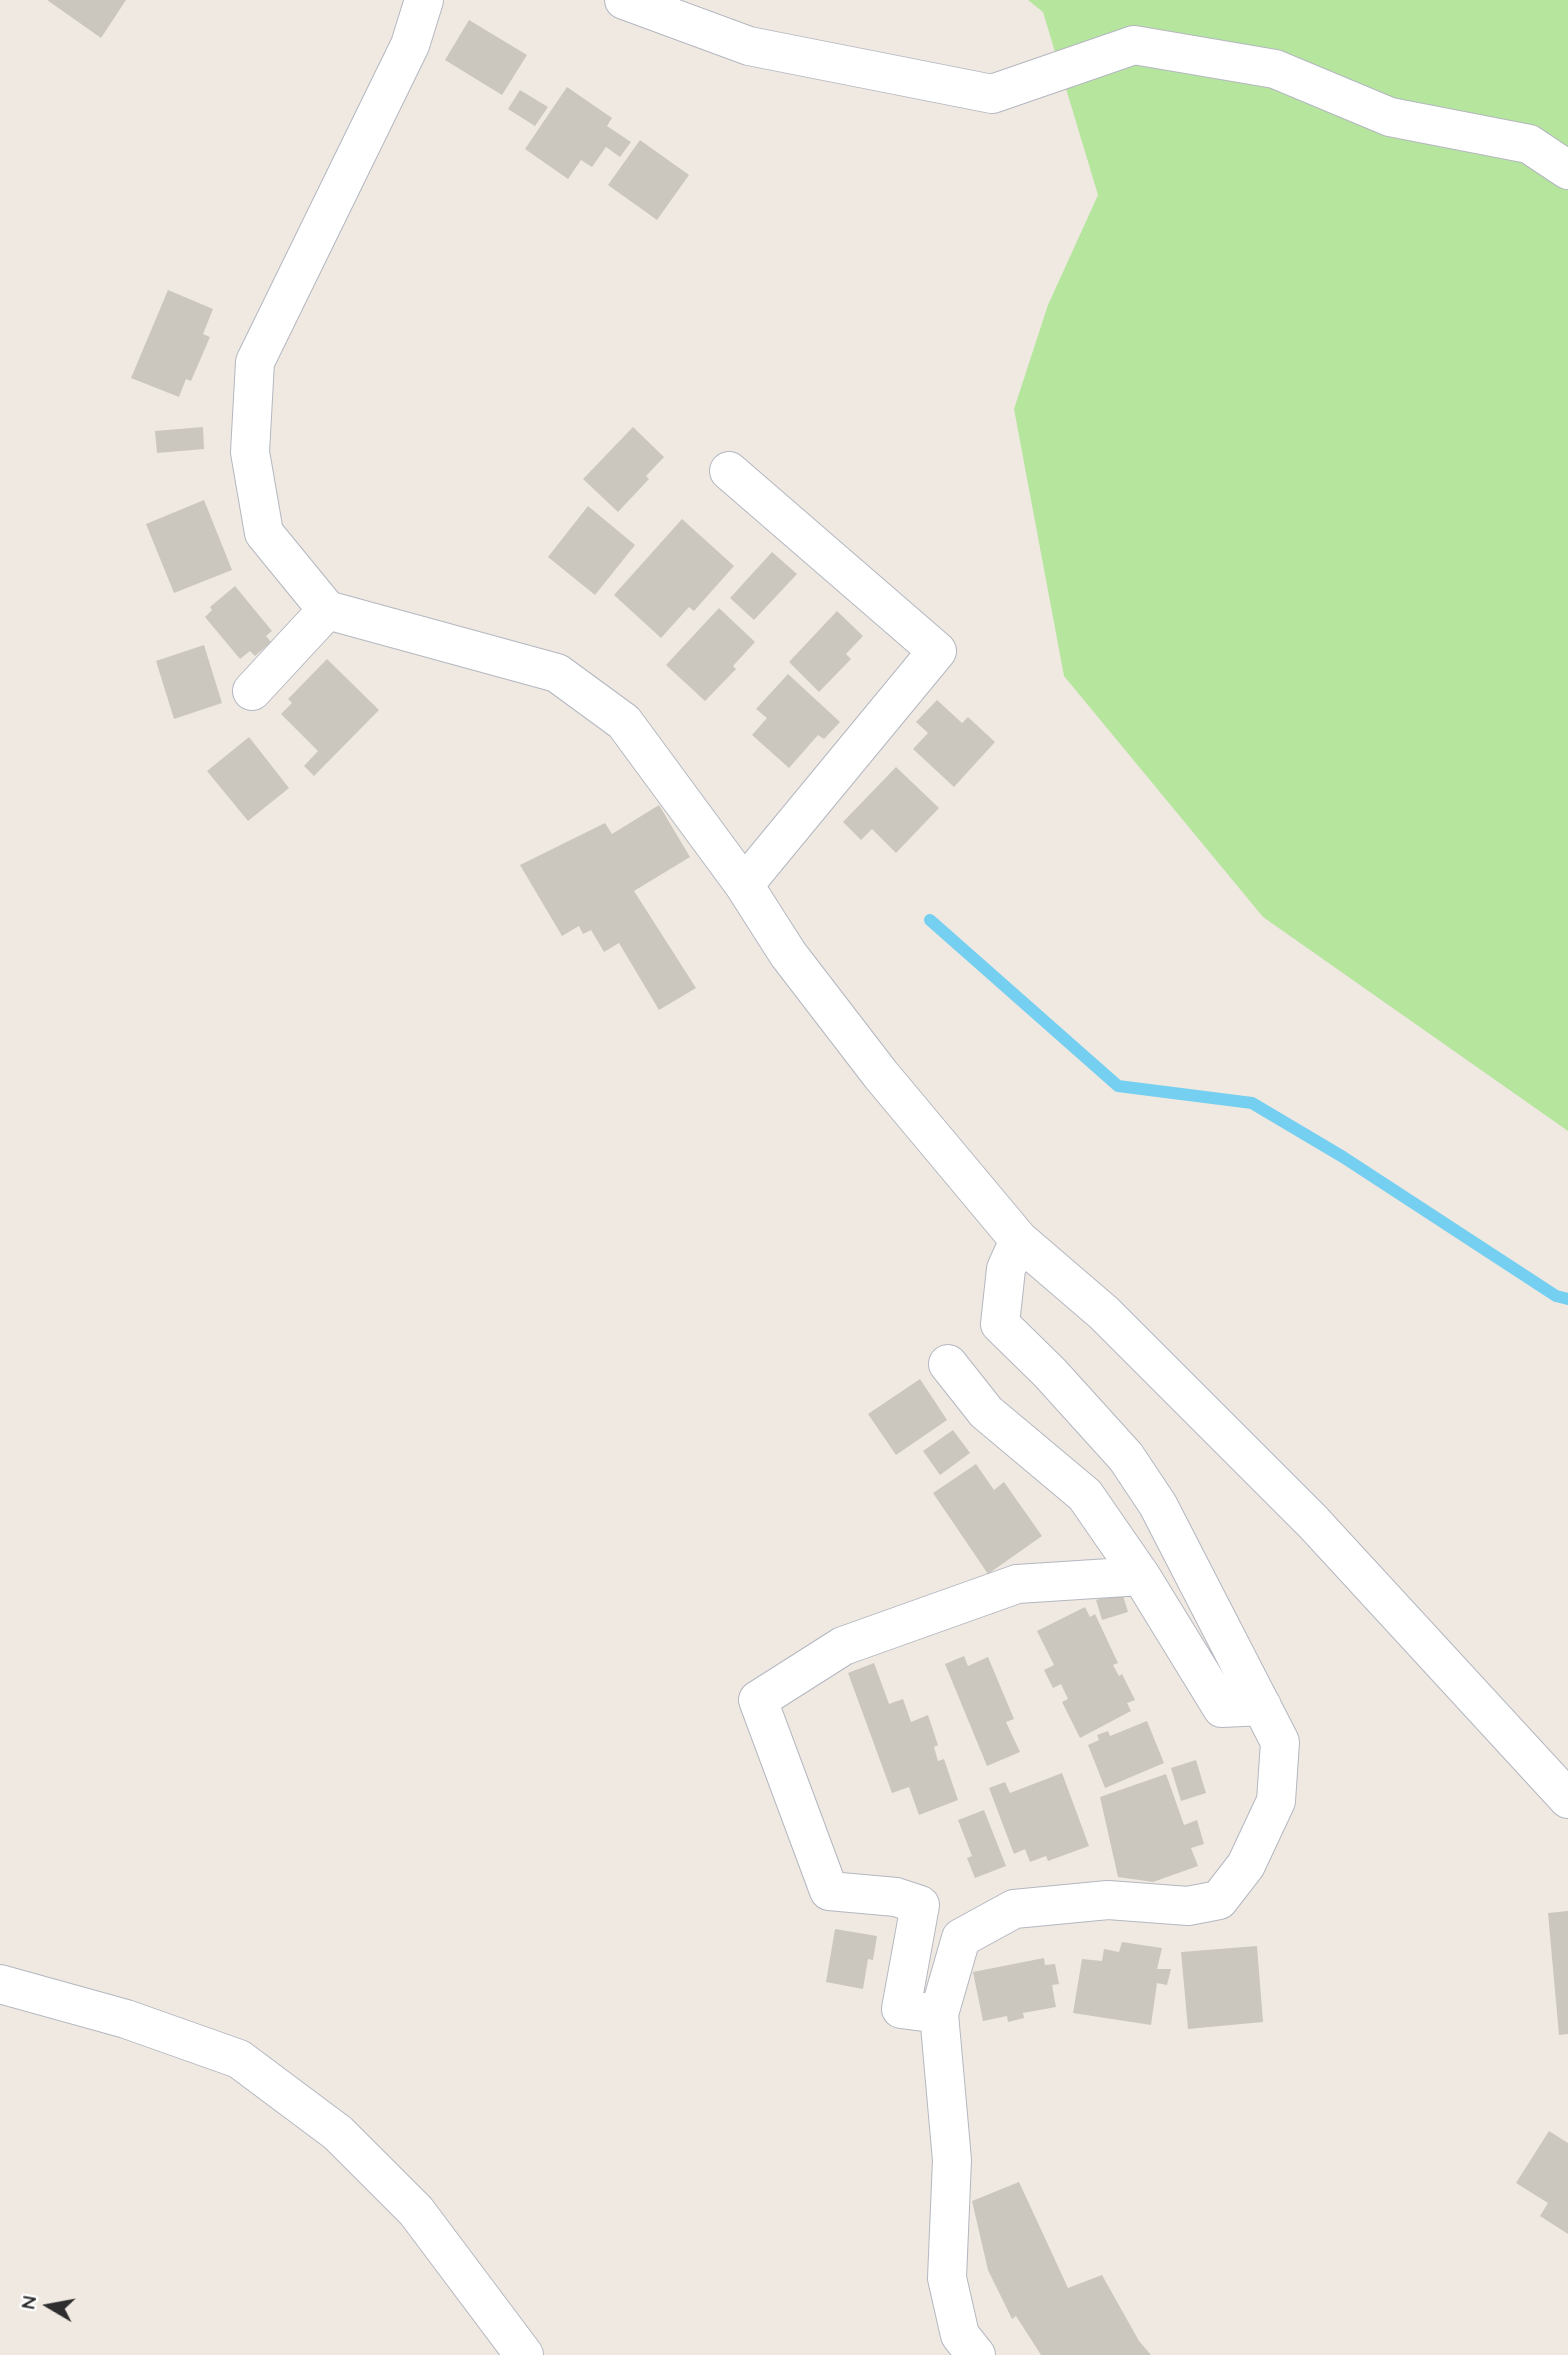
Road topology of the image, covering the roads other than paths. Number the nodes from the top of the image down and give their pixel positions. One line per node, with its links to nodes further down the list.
1 (424, 0): 5 (street)
2 (624, 0): 3 (street)
3 (1568, 170)
4 (729, 471): 7 (street)
5 (327, 610): 6 (street); 7 (street)
6 (252, 691)
7 (744, 885): 8 (street)
8 (1019, 1240): 11 (street); 12 (street)
9 (948, 1364): 10 (street)
10 (1141, 1576): 11 (street); 14 (street)
11 (1262, 1706): 14 (street)
12 (1568, 1800)
13 (0, 1984): 15 (street)
14 (939, 2014): 16 (street)
15 (523, 2355)
16 (976, 2355)

